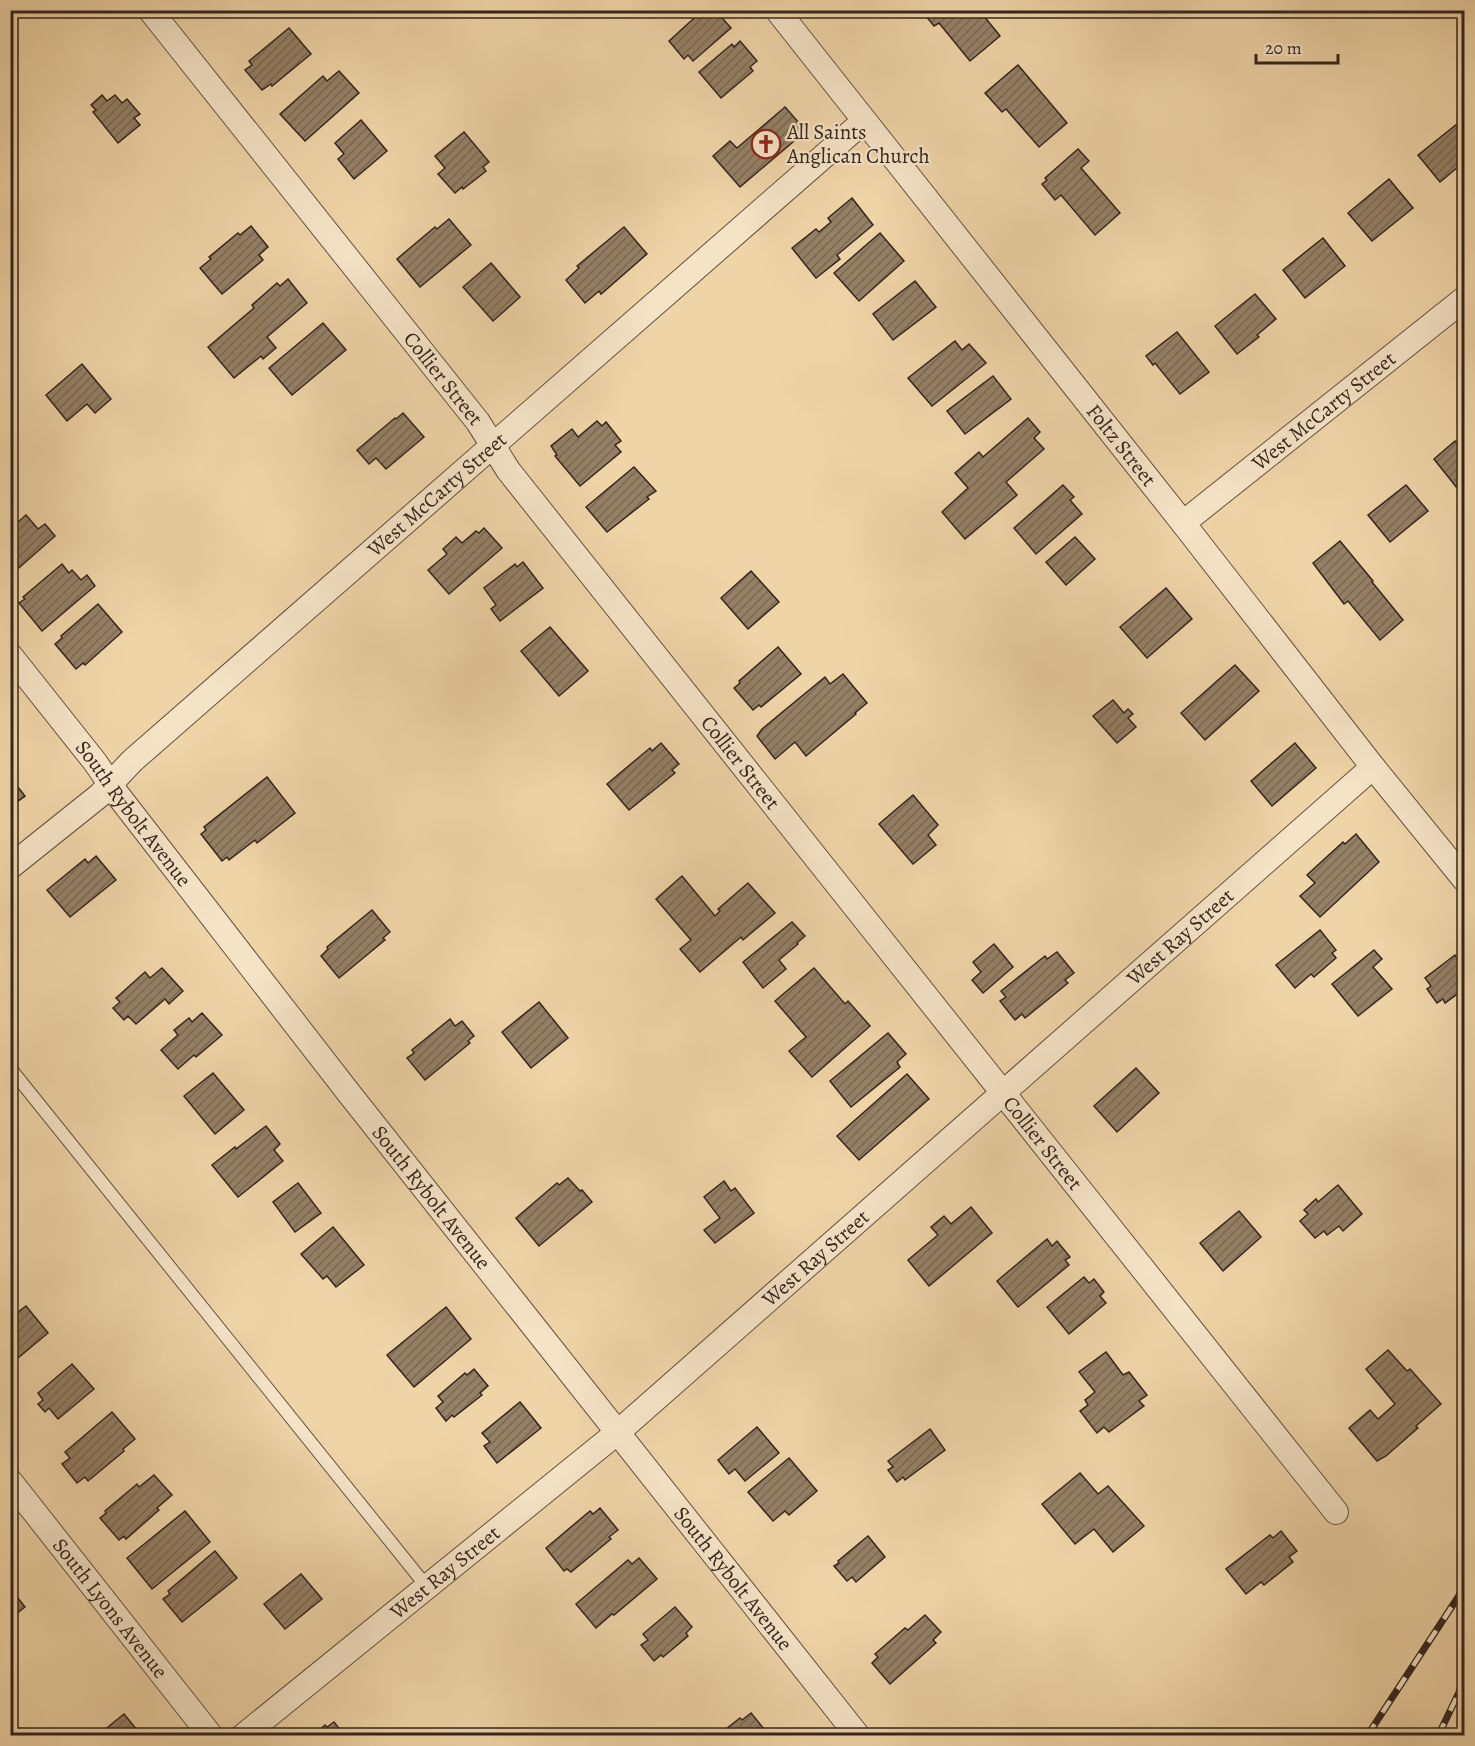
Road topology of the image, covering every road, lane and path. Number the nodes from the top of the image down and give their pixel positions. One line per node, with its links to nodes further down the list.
1 (150, 10): 5 (street, Collier Street)
2 (777, 10): 3 (street, Foltz Street)
3 (864, 122): 5 (street, West McCarty Street); 6 (street, Foltz Street)
4 (1464, 299): 6 (street, West McCarty Street)
5 (492, 445): 9 (street, West McCarty Street); 13 (street, Collier Street)
6 (1183, 523): 8 (street, Foltz Street)
7 (10, 655): 9 (street, South Rybolt Avenue)
8 (1373, 766): 11 (street, Foltz Street); 13 (street, West Ray Street)
9 (110, 783): 10 (street, West McCarty Street); 14 (street, South Rybolt Avenue)
10 (10, 867)
11 (1464, 879)
12 (10, 1068): 17 (lane)
13 (1002, 1092): 14 (street, West Ray Street); 16 (street, Collier Street)
14 (618, 1432): 17 (street, West Ray Street); 20 (street, South Rybolt Avenue)
15 (10, 1481): 18 (street, South Lyons Avenue)
16 (1336, 1512)
17 (427, 1587): 19 (street, West Ray Street)
18 (211, 1736)
19 (243, 1736)
20 (858, 1736)

